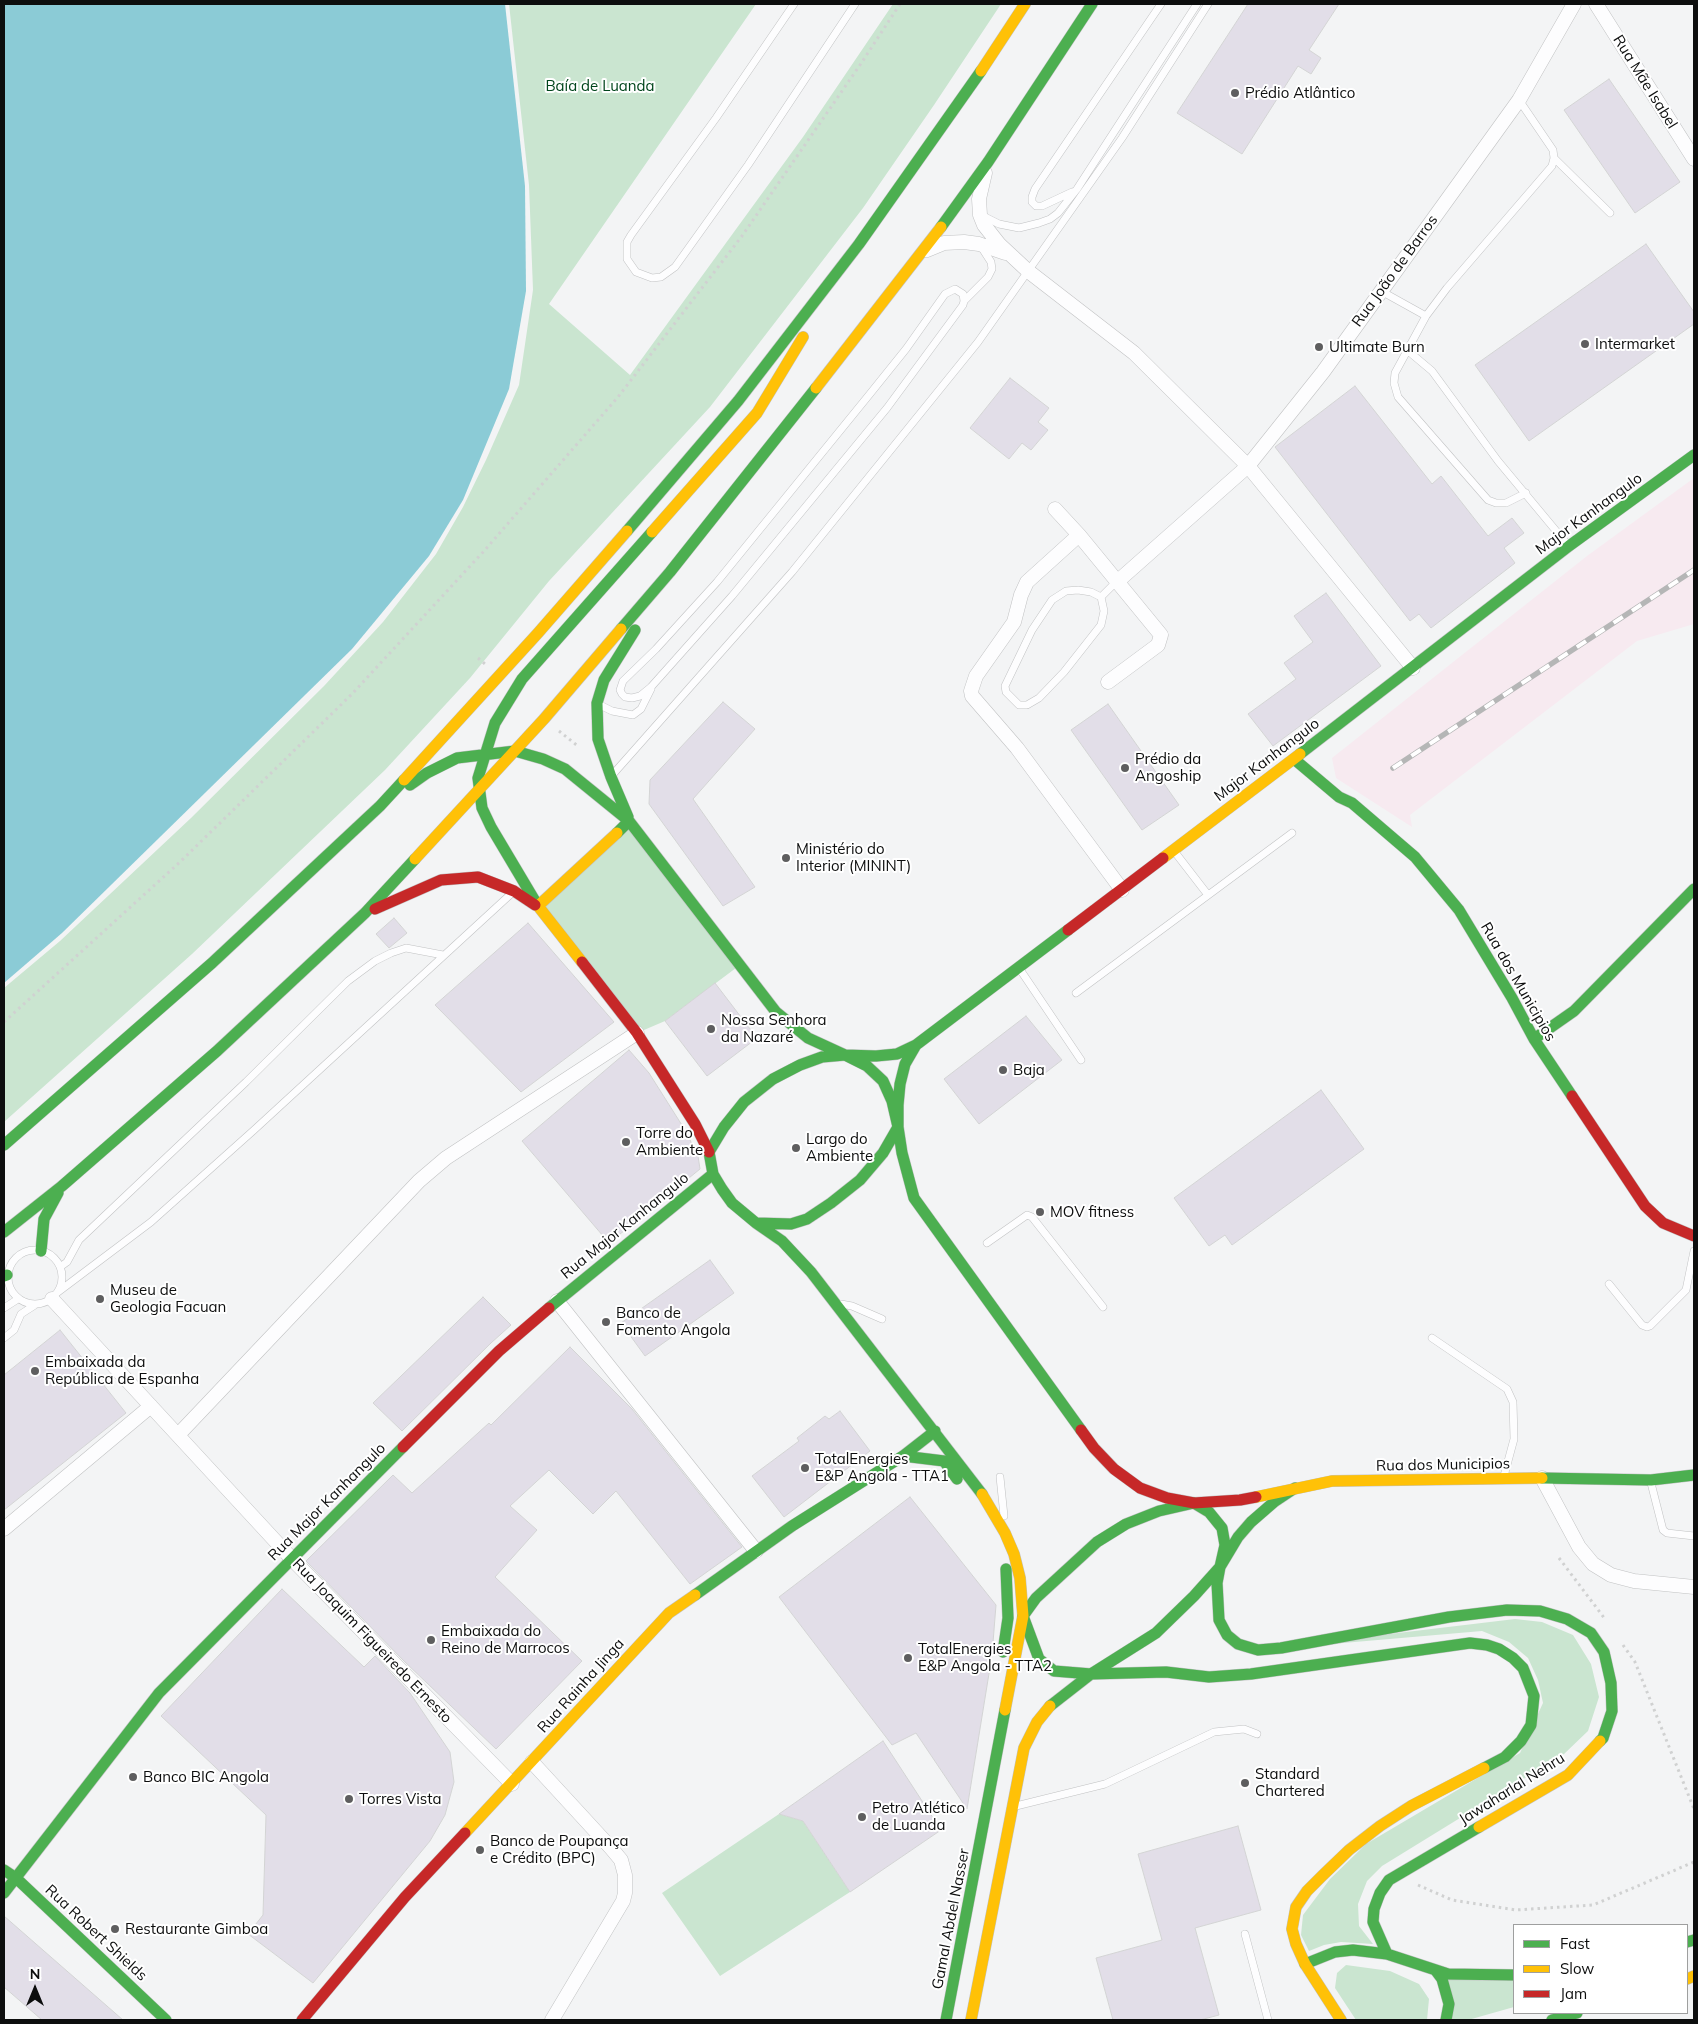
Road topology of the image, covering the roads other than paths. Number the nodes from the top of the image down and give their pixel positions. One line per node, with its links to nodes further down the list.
1 (794, 4): 2 (lane)
2 (855, 4)
3 (1025, 4): 17 (main road)
4 (1092, 4): 13 (main road)
5 (1161, 4): 14 (lane)
6 (1197, 4): 14 (lane)
7 (1208, 4): 21 (lane)
8 (1574, 4): 10 (street, Rua João de Barros)
9 (1596, 4): 12 (street, Rua Mãe Isabel)
10 (1519, 100): 11 (lane); 22 (street, Rua João de Barros)
11 (1554, 158): 15 (lane); 24 (lane)
12 (1694, 159)
13 (988, 162): 16 (street); 19 (main road)
14 (1077, 189): 16 (lane)
15 (1610, 213)
16 (980, 215): 20 (street)
17 (859, 244): 40 (main road); 44 (main road)
18 (979, 244): 19 (street); 20 (street); 23 (lane)
19 (924, 251): 32 (main road)
20 (1011, 255): 21 (street)
21 (1028, 271): 27 (street); 42 (lane)
22 (1381, 291): 24 (lane); 27 (street, Rua João de Barros)
23 (964, 300): 37 (lane); 37 (lane)
24 (1426, 316): 25 (lane)
25 (1407, 350): 28 (lane); 28 (lane)
26 (1694, 455): 31 (main road, Major Kanhangulo)
27 (1248, 466): 33 (street, Rua João de Barros); 35 (street)
28 (1526, 493): 31 (lane)
29 (1055, 509): 30 (street)
30 (1079, 535): 33 (street); 49 (street)
31 (1569, 546): 35 (main road, Major Kanhangulo)
32 (670, 572): 38 (main road); 39 (main road)
33 (1118, 581): 34 (lane, Rua João de Barros); 36 (street)
34 (1101, 597): 34 (lane)
35 (1413, 668): 41 (main road, Major Kanhangulo)
36 (1108, 682)
37 (651, 687): 38 (lane)
38 (597, 703): 42 (main road)
39 (515, 751): 40 (main road); 43 (main road); 45 (main road)
40 (484, 753): 43 (main road); 44 (main road)
41 (1294, 759): 47 (main road, Major Kanhangulo); 58 (main road, Rua dos Municipios)
42 (611, 778): 45 (main road)
43 (478, 789): 52 (main road); 53 (main road)
44 (380, 806): 63 (main road)
45 (629, 821): 52 (main road); 60 (main road)
46 (1292, 834): 51 (lane)
47 (1174, 851): 49 (main road, Major Kanhangulo); 51 (lane)
48 (1694, 889): 58 (main road)
49 (1122, 890): 55 (main road, Major Kanhangulo)
50 (514, 891): 52 (main road); 53 (main road); 54 (lane)
51 (1208, 895): 56 (lane)
52 (538, 906): 57 (main road)
53 (365, 914): 66 (main road)
54 (443, 955): 73 (lane); 76 (lane)
55 (1019, 968): 59 (main road, Major Kanhangulo); 61 (lane)
56 (1076, 993)
57 (637, 1032): 64 (main road); 88 (street)
58 (1534, 1039): 69 (main road, Rua dos Municipios)
59 (916, 1045): 60 (main road, Major Kanhangulo); 62 (main road)
60 (846, 1055): 62 (main road); 64 (main road)
61 (1081, 1060)
62 (898, 1127): 67 (main road); 96 (main road)
63 (4, 1145)
64 (709, 1152): 65 (main road)
65 (713, 1174): 67 (main road); 78 (main road, Rua Major Kanhangulo)
66 (62, 1186): 68 (main road); 71 (main road)
67 (756, 1223): 79 (main road)
68 (4, 1232)
69 (1694, 1236)
70 (986, 1243): 81 (lane)
71 (41, 1251): 73 (lane); 74 (lane)
72 (1694, 1252): 75 (lane)
73 (60, 1266): 76 (lane)
74 (5, 1276): 77 (lane)
75 (1609, 1284)
76 (55, 1296): 80 (lane); 86 (street, Rua Joaquim Figueiredo Ernesto)
77 (18, 1299): 80 (lane); 82 (lane)
78 (557, 1301): 101 (street); 103 (main road, Rua Major Kanhangulo)
79 (833, 1302): 83 (lane); 87 (main road)
80 (35, 1305): 84 (lane)
81 (1103, 1307)
82 (4, 1308)
83 (882, 1319)
84 (4, 1338)
85 (1432, 1338): 93 (lane)
86 (151, 1406): 88 (street, Rua Joaquim Figueiredo Ernesto); 98 (street)
87 (935, 1431): 89 (main road, Rua Rainha Jinga); 99 (main road)
88 (178, 1436): 103 (street, Rua Joaquim Figueiredo Ernesto)
89 (903, 1456): 97 (main road); 101 (main road, Rua Rainha Jinga)
90 (1694, 1475): 94 (main road, Rua dos Municipios)
91 (1000, 1476): 99 (lane)
92 (1542, 1478): 93 (main road, Rua dos Municipios); 94 (main road, Rua dos Municipios); 105 (street)
93 (1503, 1479): 95 (main road, Rua dos Municipios)
94 (1651, 1480): 100 (lane)
95 (1295, 1488): 96 (main road, Rua dos Municipios); 104 (main road)
96 (1194, 1503): 104 (main road, Jawaharlal Nehru); 106 (main road)
97 (986, 1523)
98 (4, 1529)
99 (1005, 1533): 106 (main road)
100 (1694, 1536)
101 (756, 1551): 112 (main road, Rua Rainha Jinga)
102 (1002, 1556): 107 (main road)
103 (292, 1559): 113 (street, Rua Joaquim Figueiredo Ernesto); 116 (main road, Rua Major Kanhangulo)
104 (1220, 1567): 108 (main road); 119 (main road, Jawaharlal Nehru)
105 (1694, 1587)
106 (1023, 1616): 108 (main road, Jawaharlal Nehru); 111 (main road, Gamal Abdel Nasser)
107 (1001, 1662)
108 (1091, 1674): 114 (main road); 120 (main road, Jawaharlal Nehru)
109 (998, 1680): 111 (main road)
110 (1257, 1734): 114 (lane)
111 (998, 1754): 127 (main road, Gamal Abdel Nasser)
112 (532, 1762): 113 (main road, Rua Rainha Jinga); 126 (street)
113 (512, 1784): 125 (main road, Rua Rainha Jinga)
114 (1014, 1807): 128 (main road)
115 (4, 1870): 116 (main road, Rua Robert Shields)
116 (16, 1878): 117 (main road, Rua Major Kanhangulo); 124 (main road, Rua Robert Shields)
117 (4, 1893)
118 (1245, 1934): 129 (lane)
119 (1387, 1954): 120 (main road); 121 (main road)
120 (1305, 1964): 130 (main road, Jawaharlal Nehru)
121 (1436, 1971): 122 (main road); 131 (main road)
122 (1513, 1975)
123 (1574, 2014): 132 (main road)
124 (166, 2020)
125 (302, 2020)
126 (552, 2020)
127 (946, 2020)
128 (971, 2020)
129 (1268, 2020)
130 (1340, 2020)
131 (1446, 2020)
132 (1552, 2020)

